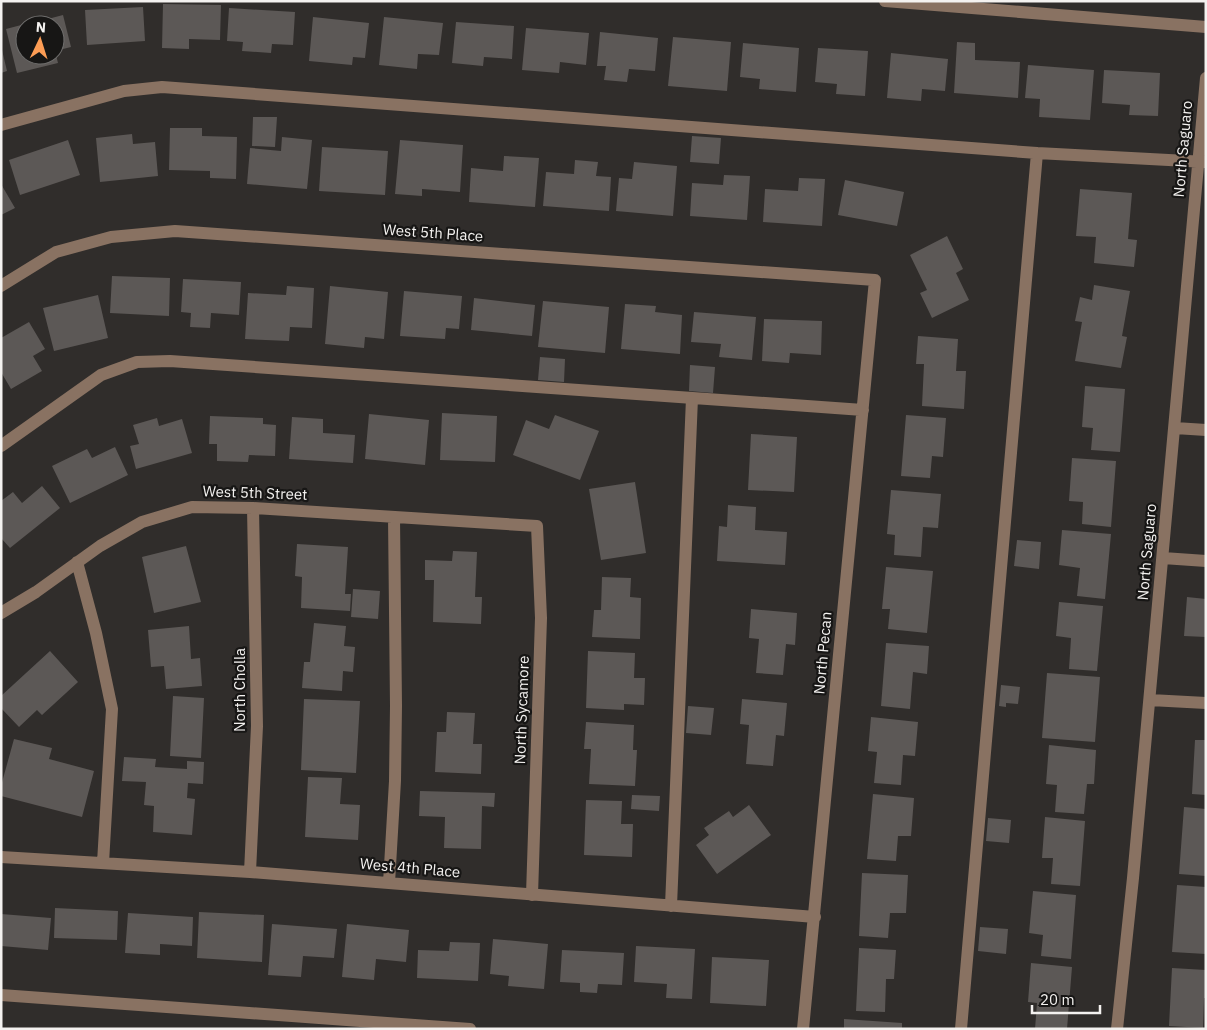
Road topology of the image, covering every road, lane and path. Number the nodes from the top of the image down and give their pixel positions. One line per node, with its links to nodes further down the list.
1 (885, 1): 2 (street)
2 (1206, 27)
3 (1206, 78): 6 (street, North Saguaro)
4 (1, 125): 5 (street)
5 (1037, 153): 6 (street); 33 (street)
6 (1202, 161): 11 (street, North Saguaro)
7 (875, 280): 8 (street, West 5th Place); 10 (street, North Pecan)
8 (1, 286)
9 (692, 398): 10 (street); 13 (street); 28 (street)
10 (863, 410): 29 (street, North Pecan)
11 (1175, 428): 12 (street); 17 (street, North Saguaro)
12 (1206, 430)
13 (1, 446)
14 (253, 508): 15 (street, West 5th Street); 19 (street, West 5th Street); 25 (street, North Cholla)
15 (394, 517): 16 (street, West 5th Street); 26 (street)
16 (537, 526): 27 (street, North Sycamore)
17 (1162, 558): 18 (street); 21 (street, North Saguaro)
18 (1206, 561)
19 (77, 562): 20 (street, West 5th Street); 24 (street)
20 (1, 613)
21 (1150, 700): 22 (street); 34 (street, North Saguaro)
22 (1206, 703)
23 (1, 857): 24 (street, West 4th Place)
24 (103, 864): 25 (street, West 4th Place)
25 (250, 872): 26 (street, West 4th Place)
26 (389, 883): 27 (street, West 4th Place)
27 (532, 895): 28 (street, West 4th Place)
28 (671, 906): 29 (street, West 4th Place)
29 (815, 917): 32 (street, North Pecan)
30 (1, 995): 31 (street)
31 (470, 1029)
32 (804, 1029)
33 (961, 1029)
34 (1117, 1029)

